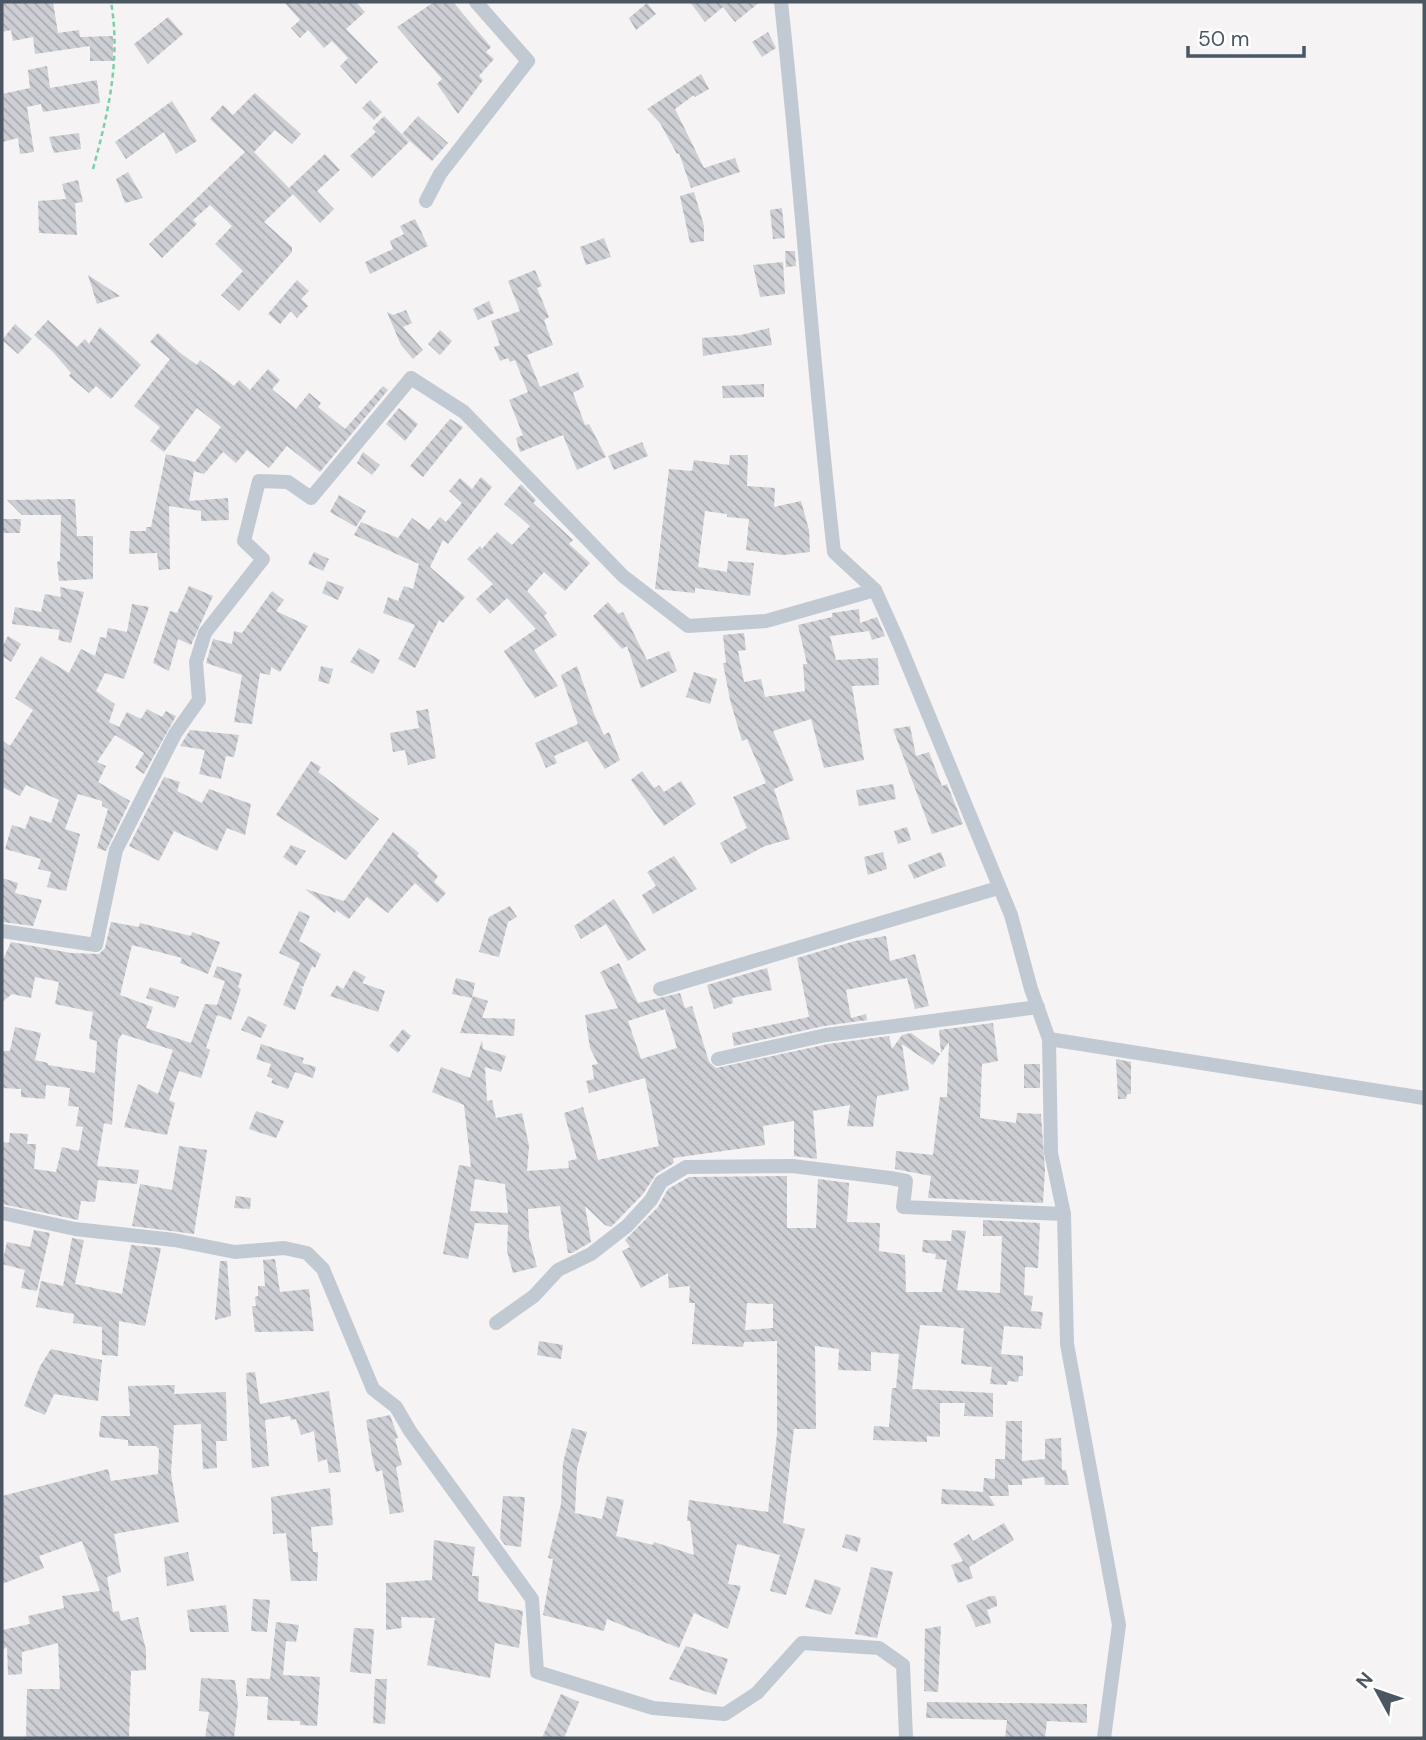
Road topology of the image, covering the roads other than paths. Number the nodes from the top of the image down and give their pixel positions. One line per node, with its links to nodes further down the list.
1 (476, 2): 3 (street)
2 (781, 2): 4 (street)
3 (426, 201)
4 (875, 590): 5 (street); 6 (street)
5 (998, 888): 7 (street); 8 (street)
6 (2, 931)
7 (660, 989)
8 (1038, 1007): 9 (street); 10 (street)
9 (1049, 1039): 11 (street); 13 (street)
10 (718, 1059)
11 (1424, 1098)
12 (2, 1213): 15 (street)
13 (1064, 1214): 14 (street); 16 (street)
14 (496, 1323)
15 (906, 1738)
16 (1104, 1738)

